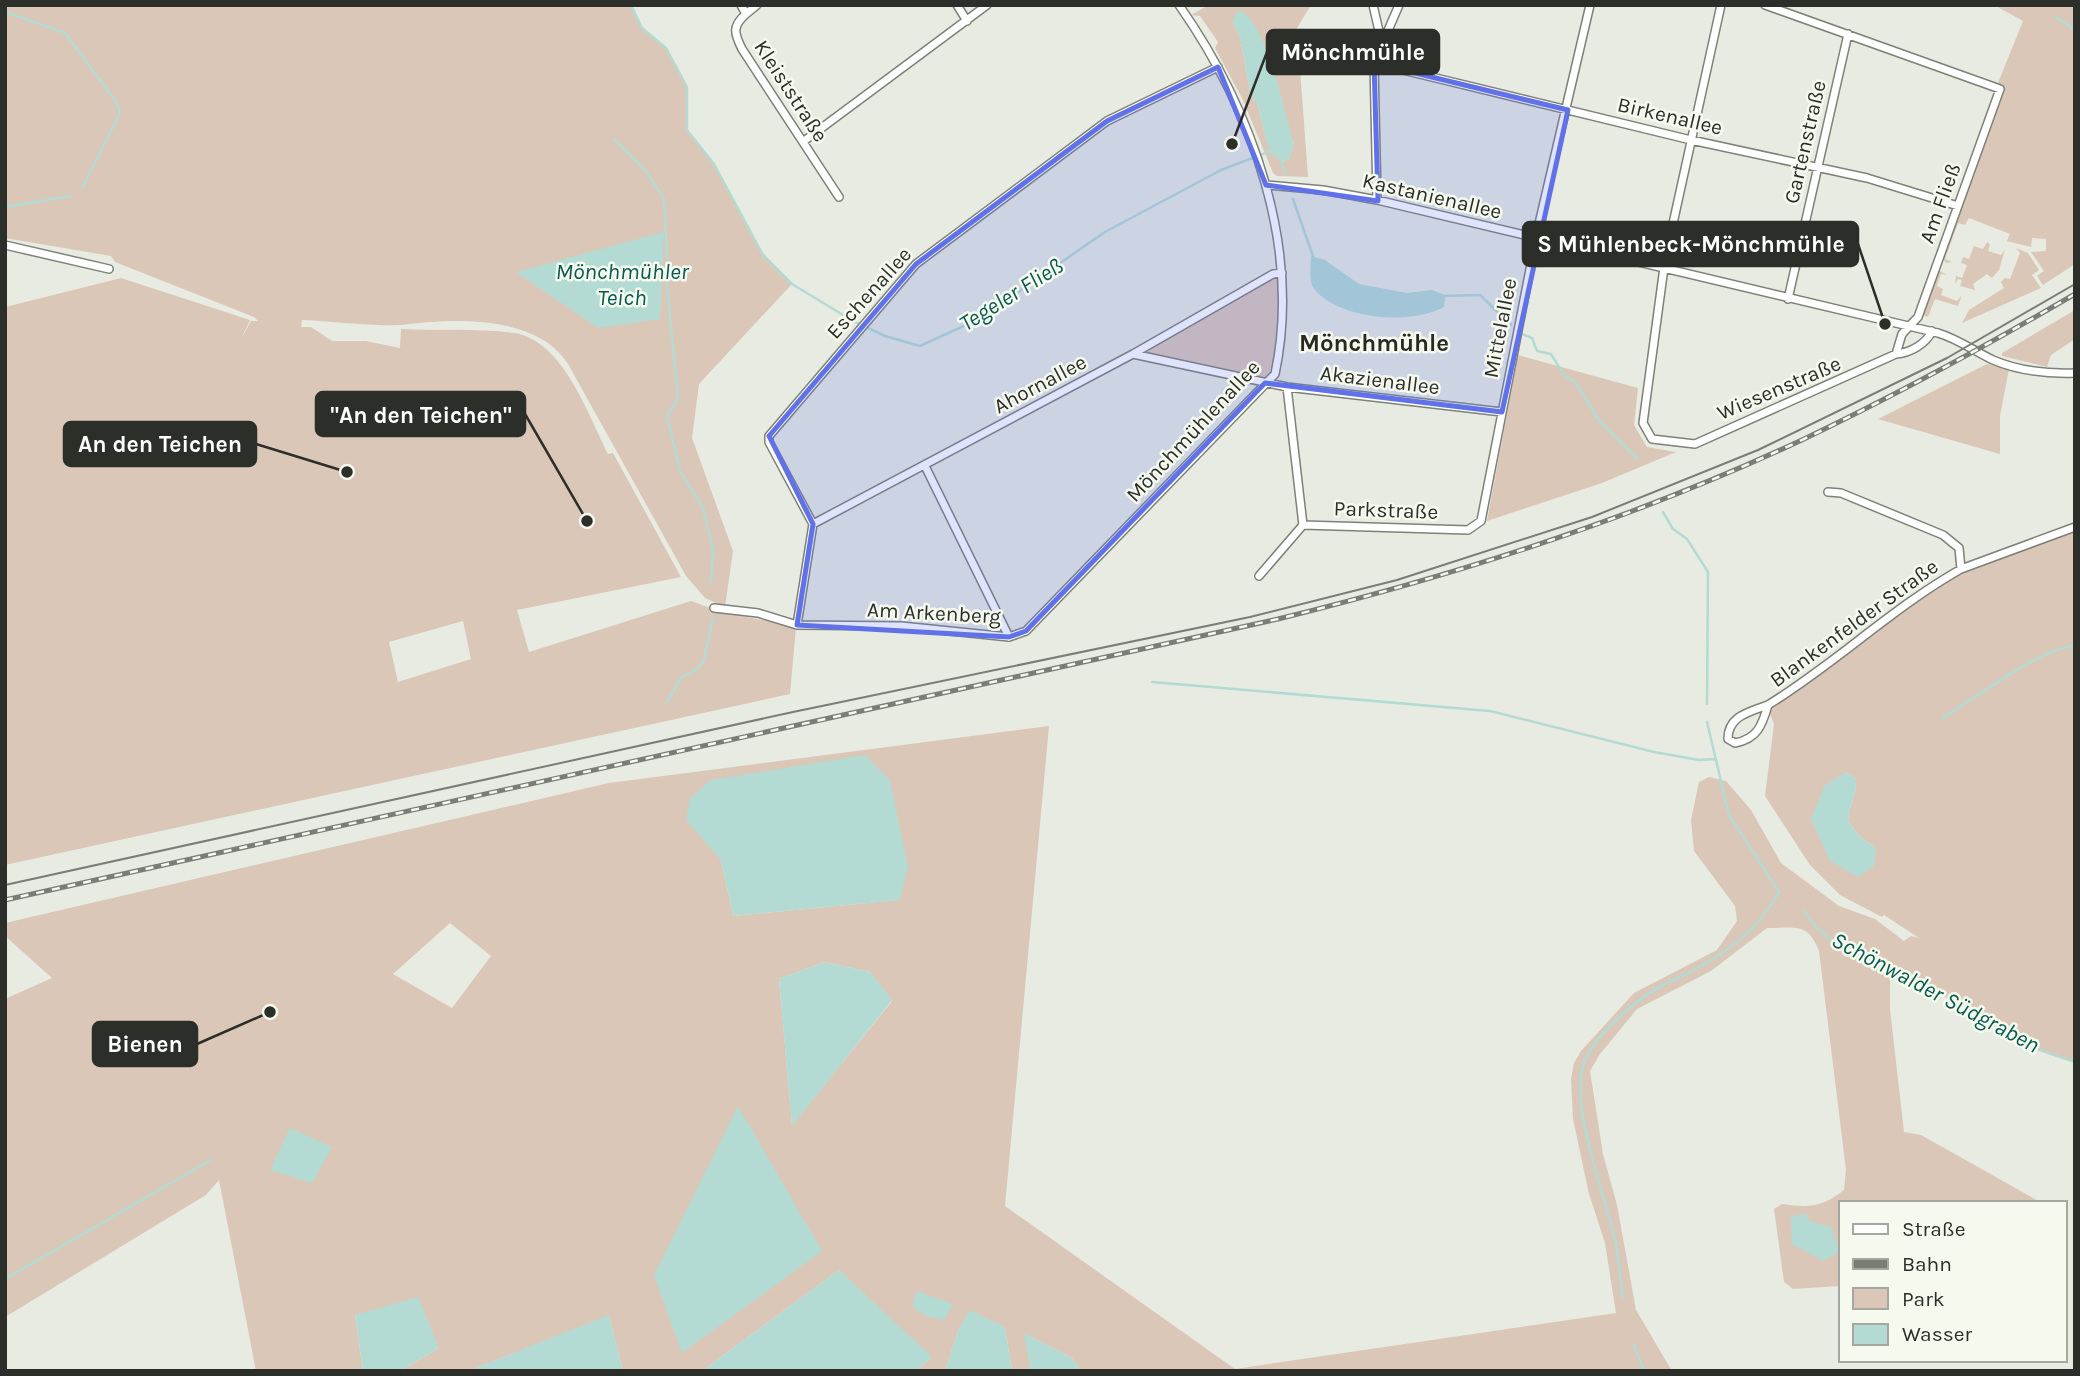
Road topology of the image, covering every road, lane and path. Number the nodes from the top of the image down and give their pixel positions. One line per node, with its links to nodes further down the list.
1 (741, 5): 11 (street, Kleiststraße)
2 (757, 5): 11 (street)
3 (957, 5): 12 (street)
4 (987, 5): 12 (street)
5 (1179, 5): 16 (street, Mönchmühlenallee)
6 (1373, 5): 14 (street)
7 (1399, 5): 14 (street)
8 (1590, 5): 17 (street, Mittelallee)
9 (1721, 5): 18 (street)
10 (1765, 5): 13 (street)
11 (746, 13): 19 (street, Kleiststraße)
12 (967, 21): 19 (street)
13 (1848, 34): 20 (street, Gartenstraße); 24 (street, Am Fließ)
14 (1382, 44): 15 (street)
15 (1374, 63): 17 (street, Birkenallee); 23 (street)
16 (1218, 67): 21 (street, Mönchmühlenallee); 41 (street, Eschenallee)
17 (1568, 110): 18 (street, Birkenallee); 25 (street, Mittelallee)
18 (1691, 140): 20 (street, Birkenallee); 27 (street)
19 (804, 141): 22 (street, Kleiststraße)
20 (1817, 167): 24 (street, Birkenallee); 30 (street, Gartenstraße)
21 (1266, 185): 23 (street, Kastanienallee); 29 (street, Mönchmühlenallee)
22 (839, 197)
23 (1377, 201): 25 (street, Kastanienallee)
24 (1958, 206): 31 (street, Am Fließ)
25 (1536, 239): 27 (street, Kastanienallee); 38 (street, Mittelallee)
26 (5, 245): 28 (street)
27 (1665, 268): 30 (street, Kastanienallee); 34 (street, Wiesenstraße)
28 (109, 269)
29 (1282, 273): 33 (street, Ahornallee); 36 (street, Mönchmühlenallee)
30 (1788, 299): 31 (street, Kastanienallee)
31 (1911, 327): 32 (street, Kastanienallee); 34 (street)
32 (1932, 331): 34 (street, Wiesenstraße); 35 (street, Kastanienallee)
33 (1133, 354): 36 (street, Akazienallee); 39 (street, Ahornallee)
34 (1896, 354)
35 (2075, 373)
36 (1265, 383): 37 (street, Akazienallee); 49 (street, Mönchmühlenallee)
37 (1287, 387): 38 (street, Akazienallee); 42 (street)
38 (1502, 412): 44 (street, Mittelallee)
39 (925, 466): 41 (street, Ahornallee); 49 (street, Am Arkenberg)
40 (1828, 492): 45 (street, Blankenfelder Straße)
41 (813, 524): 48 (street)
42 (1303, 525): 44 (street, Parkstraße); 46 (street)
43 (2075, 527): 45 (street, Blankenfelder Straße)
44 (1468, 530)
45 (1961, 569): 50 (street, Blankenfelder Straße)
46 (1259, 576)
47 (714, 608): 48 (street, Am Arkenberg)
48 (797, 625): 49 (street, Am Arkenberg)
49 (1009, 637)
50 (1768, 705): 50 (street, Blankenfelder Straße)

